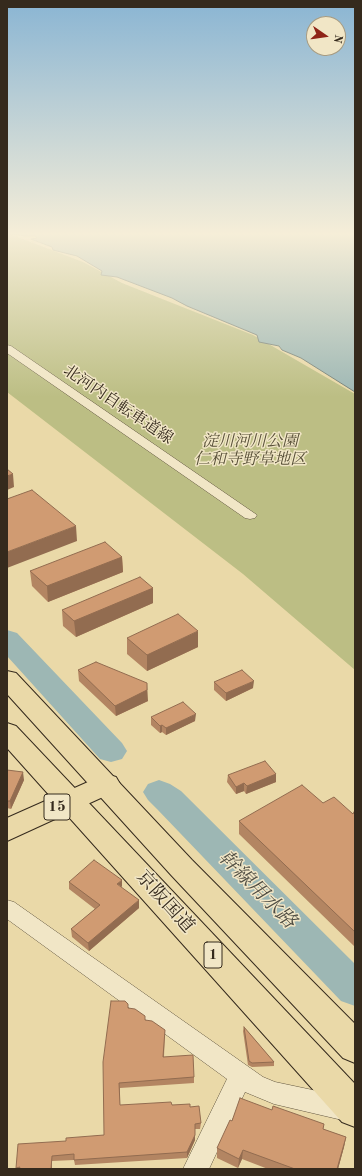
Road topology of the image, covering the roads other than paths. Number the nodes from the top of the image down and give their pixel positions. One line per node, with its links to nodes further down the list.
1 (7, 348): 2 (street, 北河内自転車道線)
2 (250, 515)
3 (7, 679): 5 (main road, 京阪国道 / 1)
4 (7, 732): 6 (main road, 京阪国道 / 1)
5 (106, 784): 6 (main road, 15); 9 (main road, 京阪国道 / 1)
6 (72, 801): 7 (main road, 15); 11 (main road, 京阪国道 / 1)
7 (7, 830)
8 (7, 908): 10 (street)
9 (355, 1047)
10 (241, 1075): 11 (street); 12 (street)
11 (355, 1110)
12 (196, 1169)

